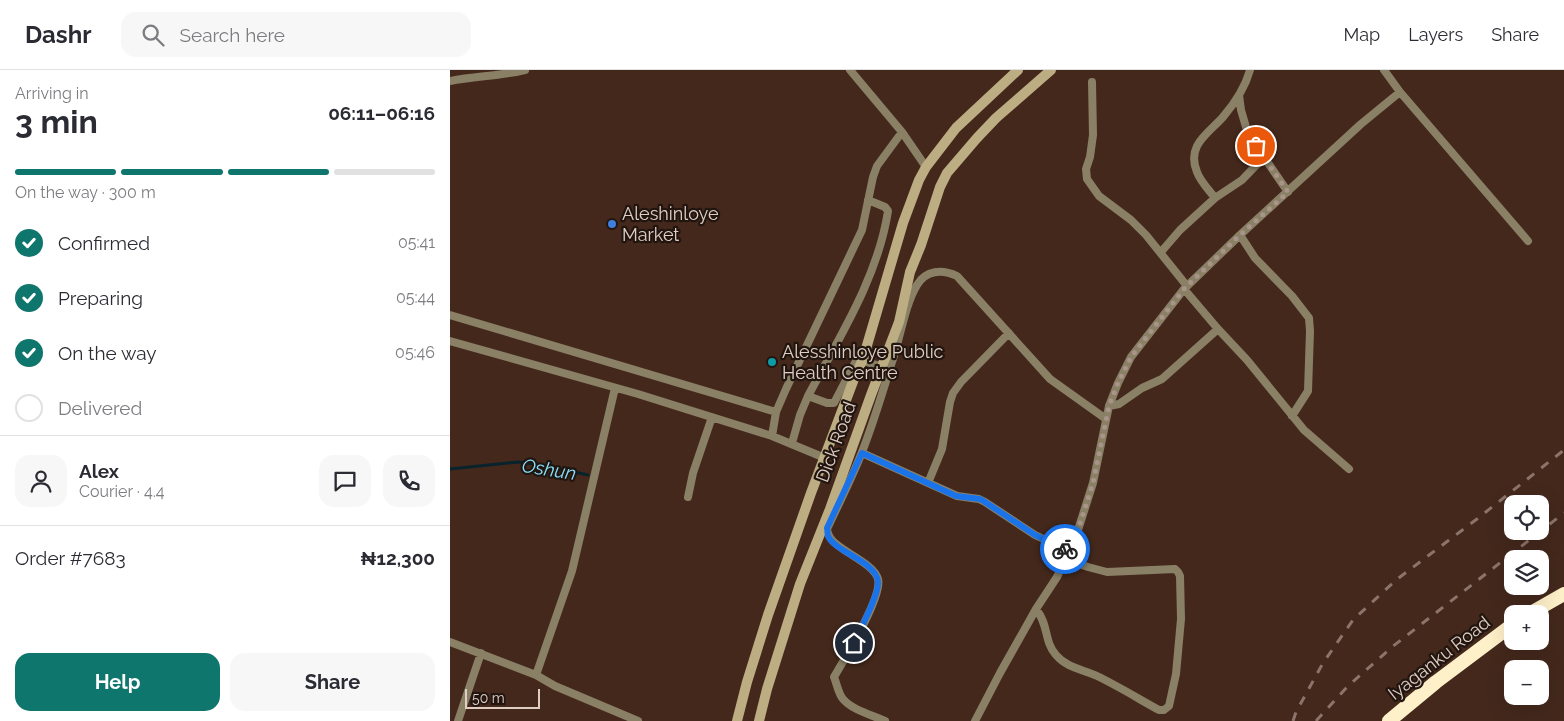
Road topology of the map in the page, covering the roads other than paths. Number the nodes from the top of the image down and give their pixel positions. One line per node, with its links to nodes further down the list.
1 (525, 70): 7 (street)
2 (850, 70): 11 (street)
3 (1018, 70): 13 (main road, Dick Road)
4 (1051, 70): 26 (main road, Dick Road)
5 (1250, 70): 10 (street)
6 (1384, 70): 9 (street)
7 (450, 82)
8 (1092, 82): 19 (street)
9 (1400, 92): 14 (street); 18 (street)
10 (1239, 95): 12 (street); 15 (street)
11 (902, 132): 13 (street); 16 (street)
12 (1264, 157): 14 (street); 15 (street)
13 (926, 167): 25 (main road, Dick Road)
14 (1288, 192): 17 (street)
15 (1215, 198): 19 (street)
16 (868, 200): 28 (street); 30 (street)
17 (1240, 235): 20 (street); 31 (street)
18 (1528, 241)
19 (1161, 252): 20 (street)
20 (1185, 287): 22 (street); 29 (street)
21 (450, 315): 30 (street)
22 (1218, 329): 29 (street); 31 (street)
23 (1009, 333): 33 (street); 36 (street); 39 (street)
24 (450, 341): 27 (street)
25 (863, 360): 26 (street); 28 (street); 37 (main road, Dick Road)
26 (883, 367): 52 (main road, Dick Road)
27 (615, 388): 32 (street); 48 (street)
28 (808, 396): 35 (street)
29 (1109, 406): 33 (street)
30 (776, 412): 34 (street)
31 (1292, 416): 38 (street)
32 (712, 417): 34 (street); 40 (street)
33 (1106, 419): 41 (street)
34 (772, 436): 35 (street)
35 (792, 443): 37 (street)
36 (862, 453): 39 (street); 53 (street)
37 (825, 458): 51 (main road, Dick Road)
38 (1349, 468)
39 (928, 483): 41 (street)
40 (688, 497)
41 (1068, 555): 44 (street); 44 (street)
42 (1564, 594): 43 (highway)
43 (1545, 605)
44 (1036, 609): 54 (street)
45 (1504, 632): 55 (highway, Iyaganku Road)
46 (450, 642): 47 (street)
47 (481, 653): 48 (street); 49 (street)
48 (536, 675): 50 (street)
49 (458, 721)
50 (638, 721)
51 (737, 721)
52 (759, 721)
53 (885, 721)
54 (974, 721)
55 (1389, 721)

